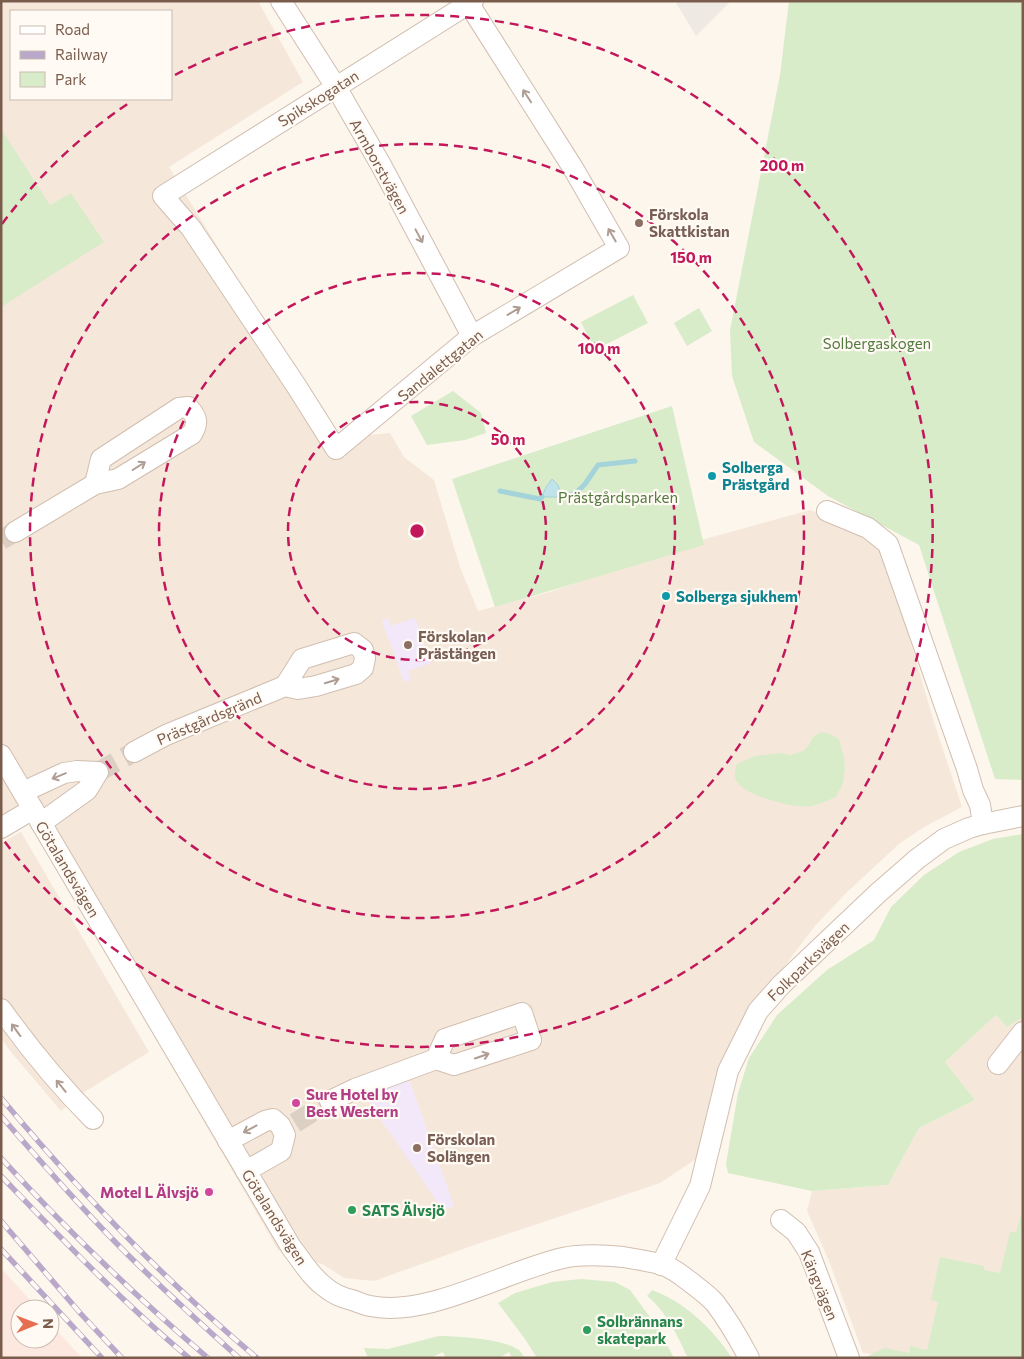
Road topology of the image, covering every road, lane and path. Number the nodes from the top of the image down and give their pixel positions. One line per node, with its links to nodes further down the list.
1 (281, 1): 3 (street, Armborstvägen)
2 (471, 3): 3 (street, Spikskogatan); 5 (street, Sandalettgatan, one-way to 2)
3 (336, 87): 4 (street, Spikskogatan); 5 (street, Armborstvägen, one-way to 5)
4 (163, 196): 5 (street, Sandalettgatan)
5 (472, 336)
6 (95, 484): 6 (street, one-way to 6); 8 (street)
7 (827, 511): 14 (street)
8 (15, 532)
9 (285, 686): 10 (street, Prästgårdsgränd)
10 (134, 752)
11 (1, 755): 12 (street, Götalandsvägen)
12 (32, 808): 15 (street); 22 (street, Götalandsvägen)
13 (1023, 816): 14 (street, Folkparksvägen)
14 (983, 824): 25 (street, Folkparksvägen)
15 (1, 828)
16 (1, 1009): 21 (street, one-way to 16)
17 (1023, 1032): 19 (street)
18 (436, 1059): 20 (street)
19 (998, 1064)
20 (330, 1101)
21 (93, 1119)
22 (228, 1140): 23 (street, Götalandsvägen); 23 (street, one-way to 22)
23 (246, 1170): 25 (street, Götalandsvägen)
24 (781, 1220): 27 (street, Kängvägen)
25 (661, 1264): 26 (street, Götalandsvägen)
26 (749, 1358)
27 (849, 1358)

